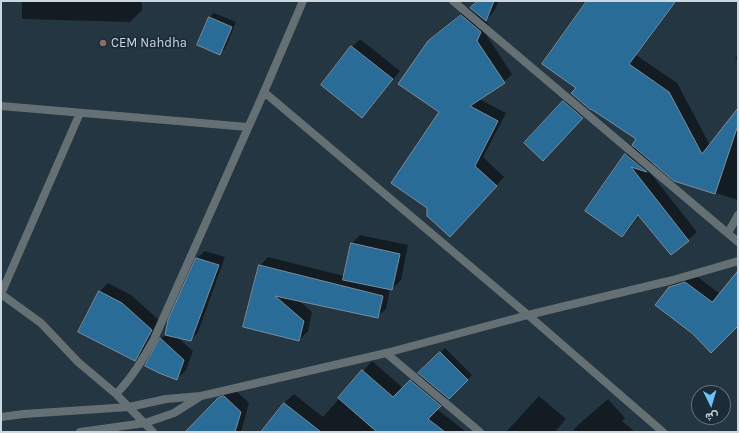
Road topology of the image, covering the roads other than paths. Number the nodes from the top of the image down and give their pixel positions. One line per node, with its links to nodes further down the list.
1 (303, 1): 3 (street)
2 (453, 1): 8 (street)
3 (264, 92): 6 (street); 12 (street)
4 (1, 106): 5 (street)
5 (80, 113): 6 (street); 11 (street)
6 (248, 127): 14 (street)
7 (738, 215): 8 (street)
8 (728, 233): 9 (street)
9 (738, 242)
10 (738, 261): 12 (street)
11 (1, 294): 14 (street)
12 (528, 315): 13 (street); 22 (street)
13 (386, 352): 15 (street); 21 (street)
14 (116, 394): 16 (street)
15 (201, 396): 16 (street); 18 (street)
16 (129, 407): 17 (street); 18 (street)
17 (1, 417)
18 (145, 423): 19 (street); 20 (street)
19 (80, 432)
20 (153, 432)
21 (480, 432)
22 (663, 432)

